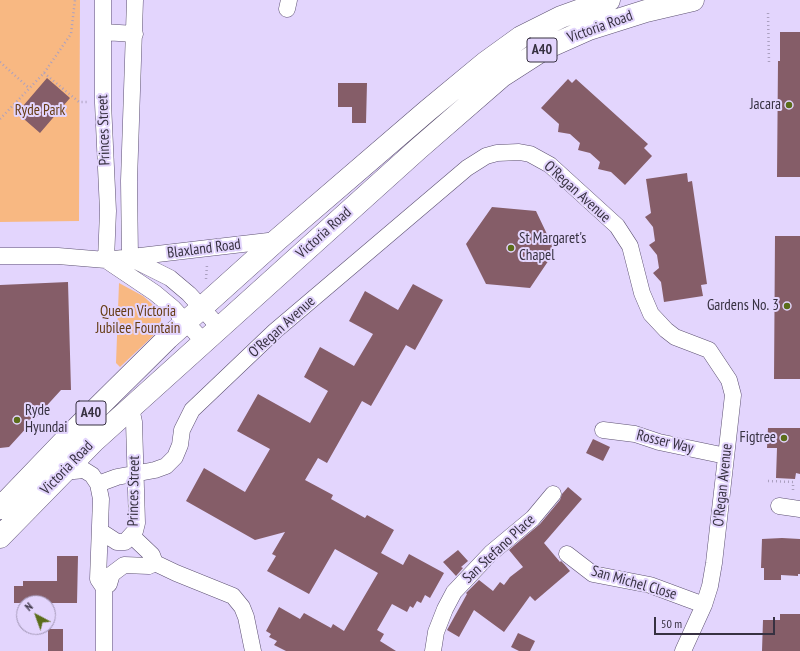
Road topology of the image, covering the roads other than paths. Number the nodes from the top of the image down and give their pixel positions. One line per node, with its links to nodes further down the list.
1 (103, 0): 5 (street, Princes Street)
2 (135, 0): 6 (street, Princes Street)
3 (609, 0): 7 (highway, Victoria Road / A40)
4 (693, 0): 12 (highway, Victoria Road / A40)
5 (103, 32): 6 (street); 10 (street, Princes Street)
6 (135, 34): 9 (street, Princes Street)
7 (277, 240): 9 (street, Blaxland Road); 11 (highway, Victoria Road / A40)
8 (0, 256): 10 (street, Blaxland Road)
9 (130, 258): 10 (street, Blaxland Road); 11 (street, Blaxland Road)
10 (106, 260): 11 (street, Blaxland Road)
11 (194, 315): 12 (street, Blaxland Road); 13 (street, Blaxland Road); 23 (highway, Victoria Road / A40)
12 (219, 327): 13 (highway, Victoria Road / A40)
13 (203, 341): 14 (highway, Victoria Road / A40)
14 (131, 408): 17 (highway, Victoria Road / A40); 18 (street, Princes Street)
15 (603, 430): 16 (street, Rosser Way)
16 (726, 456): 18 (street, O'Regan Avenue); 32 (street, O'Regan Avenue)
17 (63, 472): 19 (street); 26 (highway, Victoria Road / A40)
18 (136, 472): 19 (street, O'Regan Avenue); 25 (street, Princes Street)
19 (98, 484): 24 (street)
20 (553, 494): 35 (street, San Stefano Place)
21 (799, 503): 22 (street)
22 (779, 506)
23 (0, 508)
24 (100, 530): 25 (street, Princes Street); 27 (street)
25 (132, 536): 29 (street)
26 (0, 537)
27 (99, 548): 30 (street); 31 (street)
28 (567, 554): 32 (street, San Michel Close)
29 (155, 563): 30 (street); 34 (street)
30 (124, 565): 31 (street)
31 (104, 588): 33 (street)
32 (704, 605): 36 (street, O'Regan Avenue)
33 (104, 651)
34 (253, 651)
35 (433, 651)
36 (683, 651)

